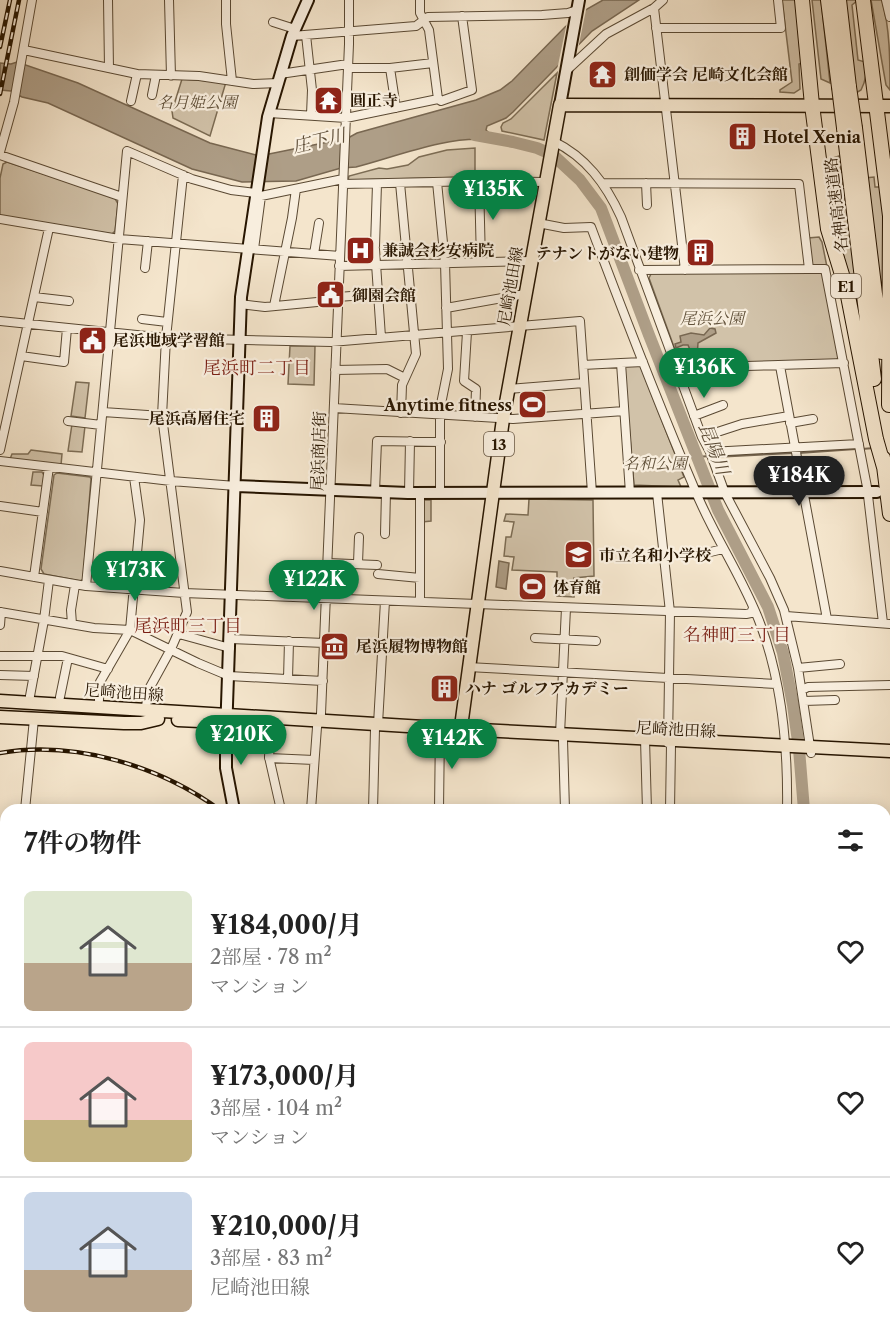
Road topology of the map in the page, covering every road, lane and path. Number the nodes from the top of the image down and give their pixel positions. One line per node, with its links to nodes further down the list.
1 (33, 0): 25 (street)
2 (108, 0): 29 (street)
3 (170, 0): 34 (street)
4 (226, 0): 36 (street)
5 (308, 0): 22 (street)
6 (350, 0): 23 (street, 尾浜商店街)
7 (420, 0): 19 (street)
8 (663, 0): 16 (street)
9 (778, 0): 21 (street)
10 (802, 0): 43 (highway, E1)
11 (828, 0): 37 (highway, 名神高速道路 / E1)
12 (838, 0): 37 (highway, 名神高速道路 / E1)
13 (863, 0): 44 (highway, E1)
14 (886, 0): 18 (street)
15 (578, 7): 17 (street); 28 (street)
16 (654, 8): 21 (street); 28 (street)
17 (462, 16): 19 (street); 39 (street)
18 (890, 17)
19 (424, 20): 23 (street); 26 (street)
20 (273, 22): 22 (street)
21 (656, 28): 42 (street)
22 (293, 32): 24 (street); 35 (street)
23 (350, 32): 24 (street); 27 (street, 尾浜商店街)
24 (306, 35): 31 (street)
25 (24, 50): 29 (street); 51 (street)
26 (433, 63): 30 (street); 39 (street)
27 (348, 66): 30 (street); 31 (street); 48 (street, 尾浜商店街)
28 (567, 66): 41 (street)
29 (109, 68): 32 (street)
30 (390, 68): 45 (street)
31 (310, 69): 35 (street); 47 (street)
32 (137, 74): 33 (street); 40 (street)
33 (156, 75): 34 (street); 38 (street)
34 (171, 76): 36 (street)
35 (279, 79): 36 (street); 46 (street)
36 (232, 81)
37 (844, 87): 49 (highway, 名神高速道路 / E1, bridge)
38 (152, 95)
39 (438, 99): 45 (street)
40 (131, 101)
41 (560, 105): 42 (main road); 50 (main road, 尼崎池田線 / 13)
42 (666, 105): 43 (main road); 60 (street)
43 (812, 105): 44 (main road); 145 (highway, E1)
44 (883, 106): 122 (highway, E1)
45 (396, 108): 48 (street)
46 (269, 113): 47 (street); 63 (street)
47 (312, 115): 48 (street)
48 (346, 118): 53 (street, 尾浜商店街)
49 (849, 128): 122 (highway, 名神高速道路 / E1); 145 (highway, 名神高速道路 / E1)
50 (553, 143): 56 (main road, 尼崎池田線 / 13); 58 (street)
51 (0, 154): 64 (street)
52 (183, 175): 63 (street); 64 (street); 72 (street)
53 (343, 178): 61 (street); 62 (street); 76 (street, 尾浜商店街)
54 (479, 181): 55 (street); 56 (street); 78 (street)
55 (437, 182): 57 (street); 79 (street)
56 (545, 182): 68 (main road, 尼崎池田線 / 13)
57 (400, 183): 61 (street); 80 (street)
58 (603, 183): 59 (street); 85 (street)
59 (646, 183): 60 (street); 65 (street)
60 (675, 183): 84 (street); 86 (street)
61 (377, 184): 81 (street)
62 (296, 189): 73 (street); 74 (street)
63 (257, 191): 73 (street)
64 (122, 197): 70 (street)
65 (647, 205)
66 (0, 219): 69 (street)
67 (319, 223): 75 (street)
68 (538, 223): 77 (main road, 尼崎池田線 / 13); 110 (street)
69 (49, 228): 70 (street); 89 (street)
70 (118, 238): 71 (street); 101 (street)
71 (148, 241): 72 (street); 83 (street)
72 (175, 243): 73 (street); 97 (street)
73 (251, 248): 74 (street); 92 (street)
74 (285, 251): 75 (street); 93 (street)
75 (314, 254): 76 (street)
76 (340, 256): 82 (street, 尾浜商店街)
77 (531, 261): 78 (street); 88 (main road, 尼崎池田線 / 13)
78 (482, 262): 79 (street)
79 (445, 263): 80 (street); 94 (street)
80 (407, 264): 81 (street); 104 (street)
81 (375, 265): 82 (street); 87 (street)
82 (339, 266): 90 (street, 尾浜商店街)
83 (145, 268)
84 (809, 269): 86 (street); 112 (street)
85 (639, 270): 86 (street); 115 (street)
86 (685, 270)
87 (377, 294): 90 (street); 106 (street)
88 (525, 294): 94 (street); 99 (main road, 尼崎池田線 / 13)
89 (34, 297): 91 (street); 98 (street)
90 (338, 298): 93 (street); 108 (street, 尾浜商店街)
91 (69, 301)
92 (240, 304): 93 (street); 107 (street)
93 (274, 306)
94 (446, 308): 103 (street)
95 (142, 319): 97 (street)
96 (0, 321): 98 (street)
97 (167, 322): 105 (street)
98 (28, 324): 100 (street); 109 (street)
99 (520, 325): 102 (street); 113 (street); 119 (main road, 尼崎池田線 / 13)
100 (67, 328): 101 (street); 109 (street)
101 (110, 332): 105 (street); 124 (street)
102 (467, 332): 103 (street); 130 (street)
103 (447, 333): 104 (street); 127 (street)
104 (414, 334): 106 (street); 117 (street)
105 (165, 338): 107 (street); 128 (street)
106 (381, 338): 108 (street)
107 (240, 340): 108 (street); 149 (street)
108 (336, 341): 116 (street, 尾浜商店街)
109 (21, 356): 140 (street)
110 (643, 362): 111 (street); 159 (street)
111 (621, 363): 113 (street); 123 (street)
112 (844, 363): 114 (street); 139 (street)
113 (583, 365): 118 (street)
114 (780, 366): 115 (street); 133 (street)
115 (676, 368): 129 (street)
116 (335, 370): 117 (street); 121 (street, 尾浜商店街)
117 (405, 378): 125 (street)
118 (584, 383): 119 (street); 126 (street)
119 (508, 389): 131 (main road, 尼崎池田線 / 13)
120 (723, 405): 129 (street)
121 (334, 408): 125 (street); 150 (street, 尾浜商店街)
122 (890, 409)
123 (624, 411): 126 (street); 157 (street)
124 (103, 412): 128 (street); 135 (street)
125 (401, 413): 127 (street)
126 (586, 414): 131 (street); 156 (street)
127 (441, 415): 130 (street); 138 (street)
128 (162, 416): 148 (street)
129 (694, 416): 136 (street)
130 (475, 417): 131 (street)
131 (503, 419): 155 (main road, 尼崎池田線 / 13)
132 (813, 419): 133 (street)
133 (790, 420): 136 (street); 141 (street)
134 (68, 421): 135 (street)
135 (101, 424): 146 (street)
136 (702, 437): 142 (street)
137 (410, 441): 138 (street); 151 (street); 153 (street)
138 (441, 442): 154 (street)
139 (860, 447): 141 (street); 152 (street)
140 (0, 450)
141 (796, 451): 142 (street); 161 (street)
142 (711, 455): 160 (street)
143 (0, 461): 144 (street)
144 (49, 467): 146 (street); 163 (street)
145 (884, 467): 164 (highway, 名神高速道路 / E1)
146 (97, 473): 147 (street); 176 (street)
147 (134, 477): 148 (street); 177 (street)
148 (171, 481): 149 (street); 178 (street)
149 (236, 486): 150 (street); 179 (street)
150 (330, 490): 151 (street); 169 (street, 尾浜商店街)
151 (380, 492): 153 (street); 165 (street)
152 (872, 492): 161 (street); 191 (street)
153 (414, 493): 154 (street); 173 (street)
154 (440, 493): 155 (street)
155 (493, 493): 156 (street); 183 (main road, 尼崎池田線 / 13)
156 (592, 493): 157 (street)
157 (630, 493): 158 (street)
158 (657, 493): 159 (street); 187 (street)
159 (699, 493): 160 (street); 167 (street)
160 (723, 493): 161 (street); 188 (street)
161 (804, 493): 189 (street)
162 (0, 506): 163 (street)
163 (43, 512): 172 (street)
164 (890, 514)
165 (385, 534)
166 (359, 537): 170 (street)
167 (723, 549): 168 (street); 185 (street)
168 (698, 555)
169 (327, 562): 170 (street); 180 (street, 尾浜商店街)
170 (358, 563): 173 (street)
171 (0, 571): 172 (street)
172 (34, 577): 174 (street)
173 (420, 578): 182 (street)
174 (49, 580): 175 (street); 190 (street)
175 (75, 585): 176 (street); 192 (street)
176 (86, 586): 177 (street)
177 (134, 590): 178 (street); 194 (street)
178 (184, 593): 179 (street); 195 (street)
179 (232, 595): 180 (street); 200 (street)
180 (326, 598): 181 (street); 201 (street, 尾浜商店街)
181 (385, 601): 182 (street); 231 (street)
182 (420, 602): 183 (street)
183 (477, 604): 184 (street); 207 (main road, 尼崎池田線 / 13)
184 (566, 608): 187 (street); 197 (street)
185 (753, 608): 187 (street); 217 (street)
186 (1, 612): 190 (street); 193 (street)
187 (670, 612): 214 (street)
188 (786, 616): 189 (street); 208 (street)
189 (827, 619): 191 (street)
190 (44, 620): 192 (street); 204 (street)
191 (886, 623)
192 (72, 624): 194 (street)
193 (0, 625)
194 (130, 630): 202 (street); 209 (street)
195 (179, 634): 200 (street); 202 (street)
196 (535, 638): 197 (street)
197 (564, 639): 199 (street); 210 (street)
198 (289, 641): 200 (street); 201 (street); 215 (street)
199 (596, 641)
200 (230, 643): 213 (street)
201 (324, 643): 216 (street, 尾浜商店街)
202 (171, 649): 213 (street); 226 (street)
203 (0, 656): 204 (street)
204 (37, 656): 205 (street); 212 (street)
205 (68, 658): 209 (street); 221 (street)
206 (840, 664): 208 (street)
207 (468, 667): 210 (street); 233 (main road, 尼崎池田線 / 13)
208 (798, 668): 219 (street)
209 (108, 669): 222 (street)
210 (562, 672): 214 (street); 234 (street)
211 (0, 675): 212 (street)
212 (34, 676): 220 (street)
213 (229, 676): 215 (street); 228 (street)
214 (669, 678): 217 (street); 236 (street)
215 (288, 679): 216 (street)
216 (322, 681): 229 (street, 尾浜商店街)
217 (776, 684): 238 (street)
218 (890, 686): 219 (street)
219 (802, 690): 223 (street)
220 (30, 696): 221 (main road); 225 (main road)
221 (60, 698): 222 (main road)
222 (99, 700): 226 (main road)
223 (804, 700): 224 (street); 239 (street)
224 (835, 700)
225 (2, 705): 226 (main road, 尼崎池田線); 227 (main road)
226 (154, 712): 227 (main road); 228 (main road, 尼崎池田線)
227 (34, 719): 245 (street)
228 (227, 719): 229 (main road, 尼崎池田線); 230 (main road, 尼崎池田線); 246 (street)
229 (319, 723): 230 (main road, 尼崎池田線); 231 (main road, 尼崎池田線); 244 (street, 尾浜商店街)
230 (271, 724): 242 (street)
231 (377, 727): 232 (main road, 尼崎池田線); 249 (street)
232 (440, 730): 233 (main road, 尼崎池田線); 250 (street)
233 (461, 732): 234 (main road, 尼崎池田線)
234 (561, 737): 235 (main road, 尼崎池田線); 251 (street)
235 (645, 741): 236 (main road, 尼崎池田線); 252 (street)
236 (669, 743): 238 (main road, 尼崎池田線); 253 (street)
237 (890, 746): 240 (main road, 尼崎池田線)
238 (788, 749): 239 (main road, 尼崎池田線); 254 (street)
239 (810, 750): 240 (main road, 尼崎池田線); 243 (main road, 尼崎池田線)
240 (855, 750): 241 (main road, 尼崎池田線)
241 (890, 751)
242 (269, 758): 244 (street); 247 (street)
243 (890, 758)
244 (314, 760): 248 (street, 尾浜商店街)
245 (26, 804)
246 (233, 804)
247 (280, 804)
248 (311, 804)
249 (373, 804)
250 (439, 804)
251 (565, 804)
252 (647, 804)
253 (670, 804)
254 (787, 804)

